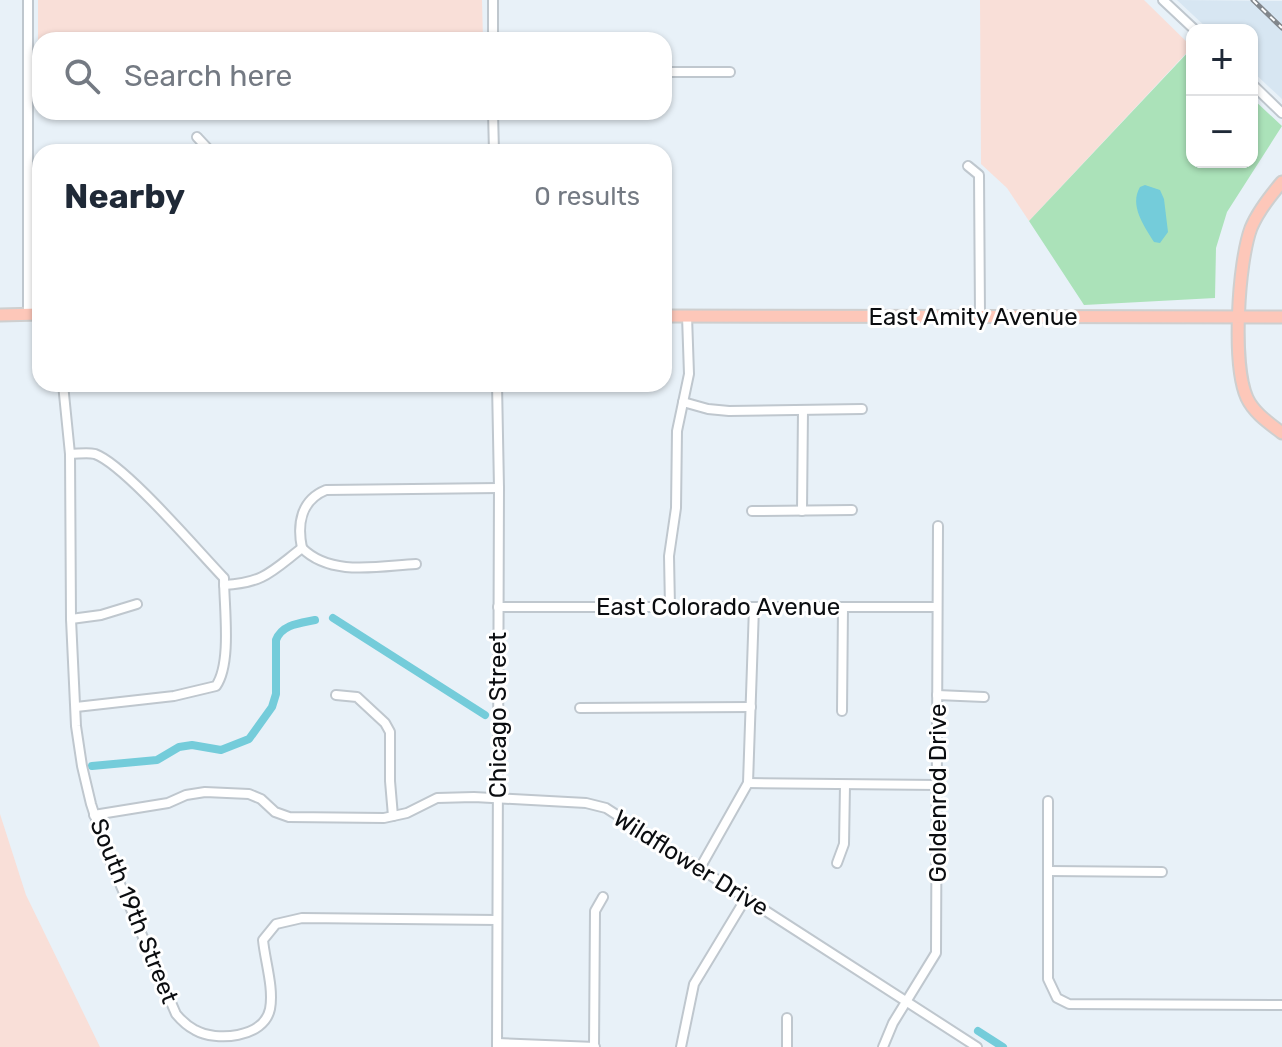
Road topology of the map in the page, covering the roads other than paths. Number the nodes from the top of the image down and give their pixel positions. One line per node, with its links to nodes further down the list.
1 (28, 0): 16 (street)
2 (493, 0): 5 (street)
3 (1163, 0): 4 (street)
4 (1189, 24)
5 (493, 32)
6 (672, 72): 7 (street)
7 (730, 72)
8 (1258, 90): 9 (street)
9 (1282, 113)
10 (493, 120): 13 (street)
11 (197, 137): 12 (street)
12 (204, 144)
13 (494, 144)
14 (968, 166): 21 (street)
15 (1282, 182): 22 (main road)
16 (32, 209)
17 (32, 314): 18 (main road)
18 (0, 315)
19 (672, 316): 20 (main road, East Amity Avenue)
20 (687, 316): 21 (main road, East Amity Avenue); 26 (street)
21 (980, 316): 22 (main road, East Amity Avenue)
22 (1240, 317): 23 (main road, East Amity Avenue); 29 (main road)
23 (1282, 317)
24 (64, 392): 30 (street, South 19th Street)
25 (497, 392): 31 (street, Chicago Street)
26 (683, 402): 28 (street); 41 (street)
27 (862, 409): 28 (street)
28 (803, 410): 34 (street)
29 (1282, 433)
30 (70, 454): 38 (street); 45 (street, South 19th Street)
31 (499, 488): 36 (street); 40 (street, Chicago Street)
32 (852, 510): 34 (street)
33 (752, 511): 34 (street)
34 (802, 511)
35 (938, 526): 44 (street, Goldenrod Drive)
36 (302, 548): 37 (street); 38 (street)
37 (416, 564)
38 (224, 585): 49 (street)
39 (137, 604): 45 (street)
40 (498, 607): 41 (street, East Colorado Avenue); 56 (street, Chicago Street)
41 (670, 607): 42 (street, East Colorado Avenue)
42 (754, 607): 43 (street, East Colorado Avenue); 50 (street)
43 (843, 607): 44 (street, East Colorado Avenue); 52 (street)
44 (937, 607): 47 (street, Goldenrod Drive)
45 (71, 619): 49 (street, South 19th Street)
46 (336, 695): 59 (street)
47 (937, 695): 48 (street); 55 (street, Goldenrod Drive)
48 (984, 697)
49 (76, 707): 58 (street, South 19th Street)
50 (751, 707): 51 (street); 53 (street)
51 (580, 708)
52 (842, 711)
53 (748, 783): 54 (street); 61 (street)
54 (845, 785): 55 (street); 60 (street)
55 (938, 785): 67 (street, Goldenrod Drive)
56 (497, 799): 59 (street, Wildflower Drive); 61 (street, Wildflower Drive); 66 (street, Chicago Street)
57 (1048, 801): 62 (street)
58 (94, 815): 59 (street, Wildflower Drive); 66 (street, South 19th Street)
59 (393, 816)
60 (837, 863)
61 (700, 868): 65 (street, Wildflower Drive)
62 (1049, 871): 63 (street); 68 (street)
63 (1162, 872)
64 (603, 897): 71 (street)
65 (746, 898): 67 (street, Wildflower Drive); 72 (street)
66 (497, 920): 70 (street, Chicago Street)
67 (906, 1001): 74 (street, Goldenrod Drive); 75 (street, Wildflower Drive)
68 (1282, 1005)
69 (787, 1018): 73 (street)
70 (497, 1045): 71 (street)
71 (594, 1047)
72 (681, 1047)
73 (787, 1047)
74 (883, 1047)
75 (977, 1047)

